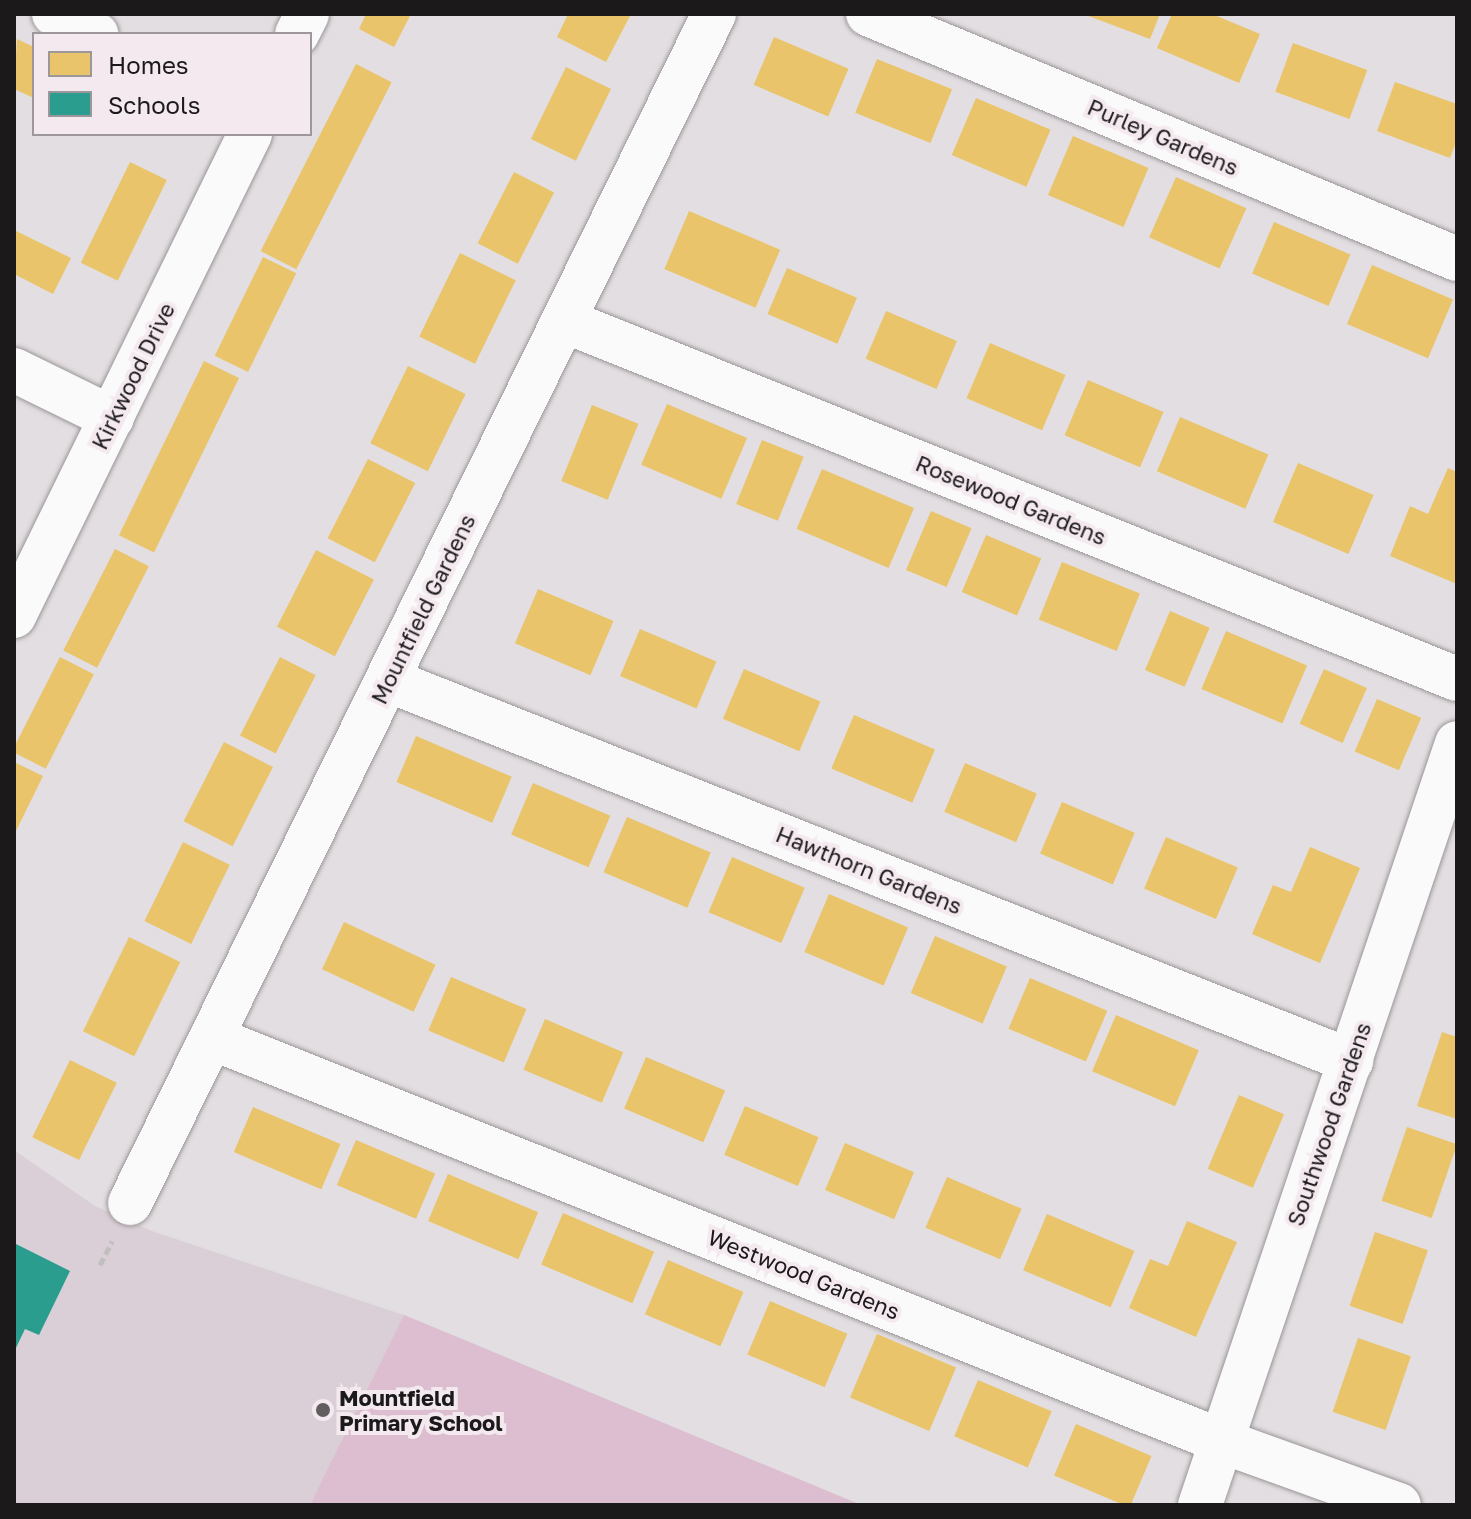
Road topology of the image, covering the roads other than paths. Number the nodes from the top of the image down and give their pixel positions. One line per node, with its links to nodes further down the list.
1 (54, 14): 5 (street)
2 (307, 14): 6 (street)
3 (714, 14): 9 (street, Mountfield Gardens)
4 (868, 14): 8 (street, Purley Gardens)
5 (92, 32)
6 (298, 32)
7 (249, 136): 11 (street, Kirkwood Drive)
8 (1457, 259)
9 (565, 321): 13 (street, Rosewood Gardens); 14 (street, Mountfield Gardens)
10 (14, 370): 11 (street)
11 (112, 418): 12 (street, Kirkwood Drive)
12 (14, 616)
13 (1457, 679)
14 (388, 680): 16 (street, Mountfield Gardens); 17 (street, Hawthorn Gardens)
15 (1457, 743): 17 (street, Southwood Gardens)
16 (212, 1038): 18 (street, Mountfield Gardens); 19 (street, Westwood Gardens)
17 (1351, 1061): 19 (street, Southwood Gardens)
18 (130, 1203)
19 (1221, 1441): 20 (street, Southwood Gardens); 21 (street, Westwood Gardens)
20 (1200, 1505)
21 (1399, 1505)

